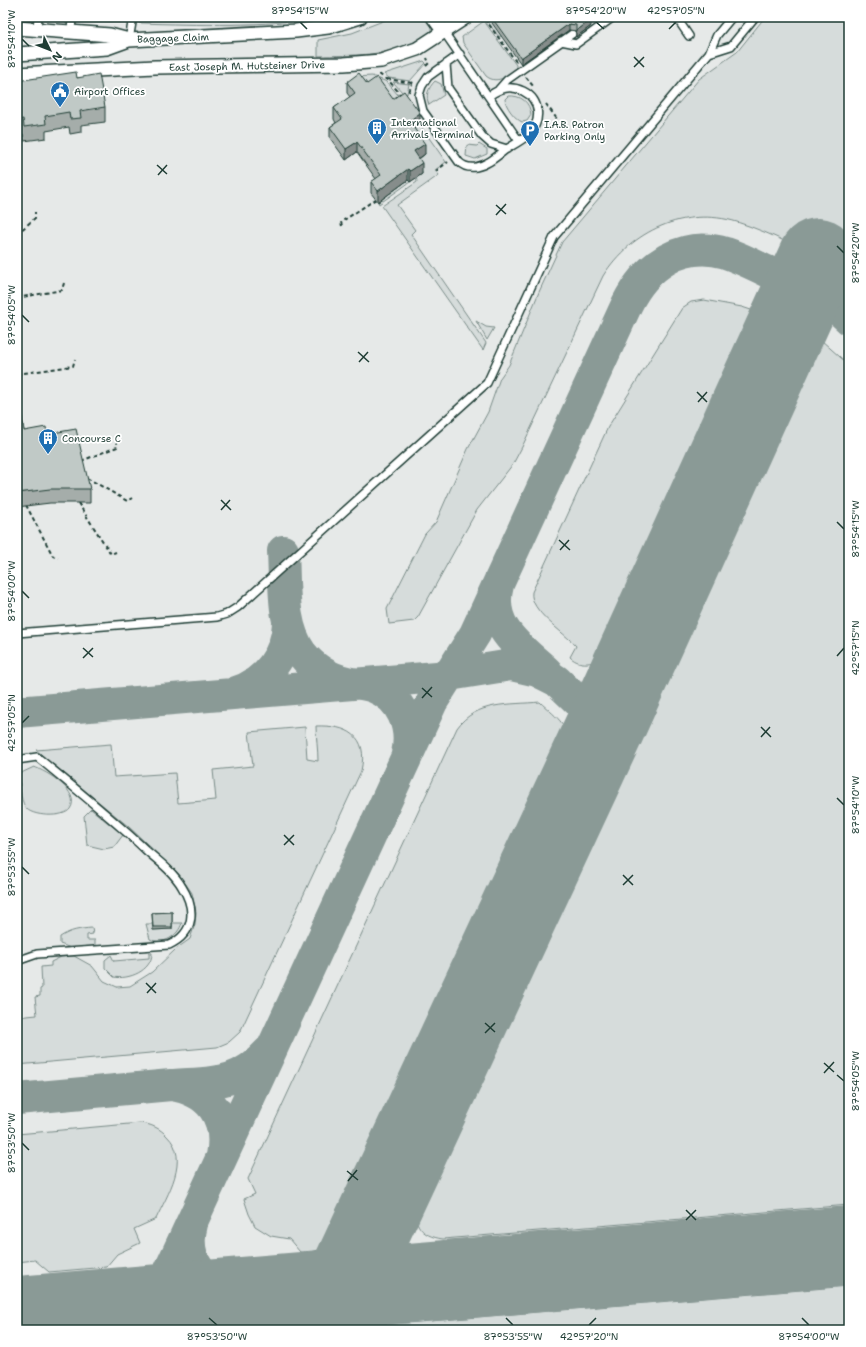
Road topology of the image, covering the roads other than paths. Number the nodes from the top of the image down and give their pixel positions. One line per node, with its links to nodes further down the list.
1 (72, 17): 11 (lane)
2 (132, 17): 15 (lane)
3 (360, 17): 15 (street, Baggage Claim)
4 (433, 17): 12 (street)
5 (466, 17): 12 (street, East Joseph M. Hutsteiner Drive)
6 (676, 17): 14 (lane)
7 (732, 17): 17 (lane)
8 (755, 17): 17 (lane)
9 (612, 18): 16 (lane)
10 (27, 25): 11 (street, Baggage Claim)
11 (71, 32): 15 (street, Baggage Claim)
12 (444, 32): 19 (lane); 21 (street, East Joseph M. Hutsteiner Drive)
13 (572, 34): 16 (lane)
14 (689, 36)
15 (129, 40): 18 (street)
16 (561, 41): 22 (lane)
17 (709, 53): 26 (lane)
18 (17, 54)
19 (460, 54): 20 (lane); 23 (lane)
20 (446, 64): 25 (lane); 25 (lane)
21 (17, 74)
22 (499, 90): 23 (lane); 24 (lane)
23 (489, 96): 24 (lane)
24 (520, 141): 25 (lane)
25 (507, 149)
26 (17, 633)
27 (17, 760): 28 (lane)
28 (17, 961)

